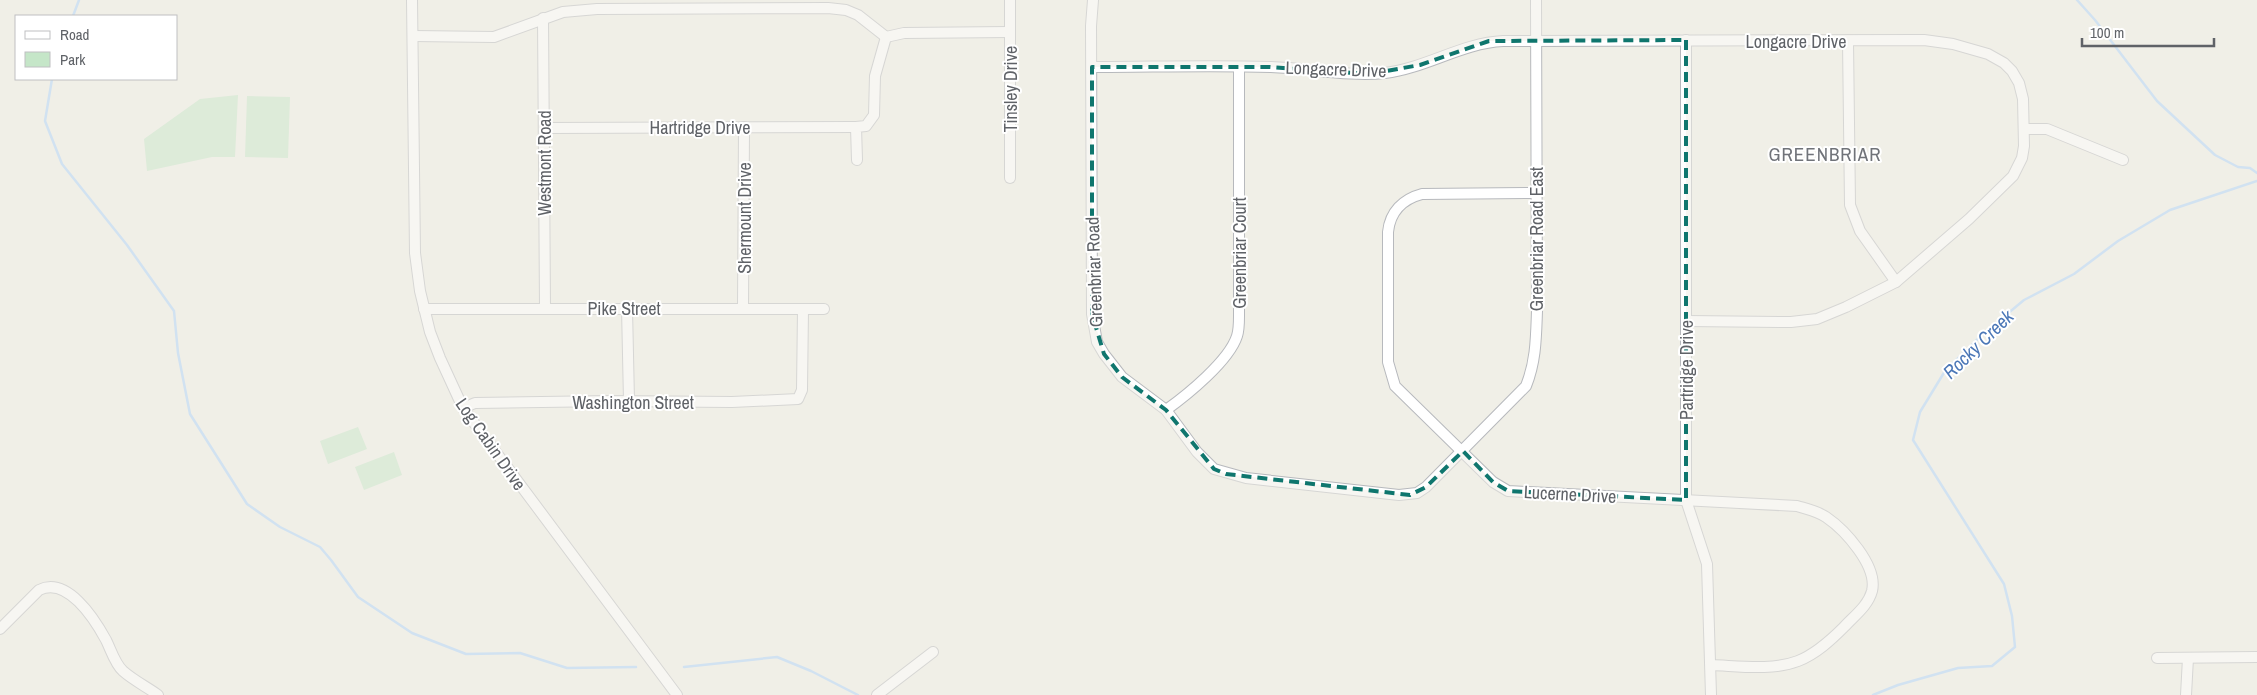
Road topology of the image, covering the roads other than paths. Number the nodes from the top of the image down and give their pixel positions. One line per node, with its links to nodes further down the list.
1 (412, 0): 7 (street, Log Cabin Drive)
2 (1010, 0): 6 (street, Tinsley Drive)
3 (1093, 0): 12 (street, Greenbriar Road)
4 (1536, 0): 9 (street, Greenbriar Road East)
5 (543, 18): 7 (street); 8 (street); 16 (street, Westmont Road)
6 (1010, 32): 8 (street); 20 (street, Tinsley Drive)
7 (413, 36): 26 (street, Log Cabin Drive)
8 (886, 37): 14 (street)
9 (1536, 40): 10 (street, Longacre Drive); 13 (street, Longacre Drive); 21 (street, Greenbriar Road East)
10 (1686, 40): 11 (street, Longacre Drive); 29 (street, Partridge Drive)
11 (1848, 41): 17 (street, Longacre Drive); 22 (street)
12 (1092, 67): 13 (street, Longacre Drive); 32 (street, Greenbriar Road)
13 (1239, 67): 32 (street, Greenbriar Court)
14 (856, 126): 15 (street, Hartridge Drive); 18 (street)
15 (744, 127): 16 (street, Hartridge Drive); 25 (street, Shermount Drive)
16 (544, 128): 23 (street, Westmont Road)
17 (2024, 129): 19 (street); 22 (street, Longacre Drive)
18 (857, 160)
19 (2123, 160)
20 (1010, 178)
21 (1536, 194): 33 (street, Greenbriar Road East); 33 (street, Lucerne Drive)
22 (1896, 282): 29 (street, Longacre Drive)
23 (545, 308): 24 (street, Pike Street); 26 (street, Pike Street)
24 (627, 308): 25 (street, Pike Street); 30 (street)
25 (744, 308): 27 (street, Pike Street)
26 (424, 309): 31 (street, Log Cabin Drive)
27 (803, 309): 28 (street, Pike Street); 30 (street, Washington Street)
28 (824, 309)
29 (1686, 321): 34 (street, Partridge Drive)
30 (629, 401): 31 (street, Washington Street)
31 (463, 408): 42 (street, Log Cabin Drive)
32 (1166, 410): 33 (street, Greenbriar Road)
33 (1463, 451): 34 (street, Lucerne Drive)
34 (1686, 500): 40 (street, Partridge Drive); 40 (street, Lucerne Drive)
35 (0, 629): 41 (street)
36 (934, 652): 43 (street)
37 (2257, 657): 39 (street)
38 (2157, 658): 39 (street)
39 (2188, 658): 45 (street)
40 (1711, 665): 44 (street, Partridge Drive)
41 (158, 695)
42 (677, 695)
43 (877, 695)
44 (1711, 695)
45 (2186, 695)

